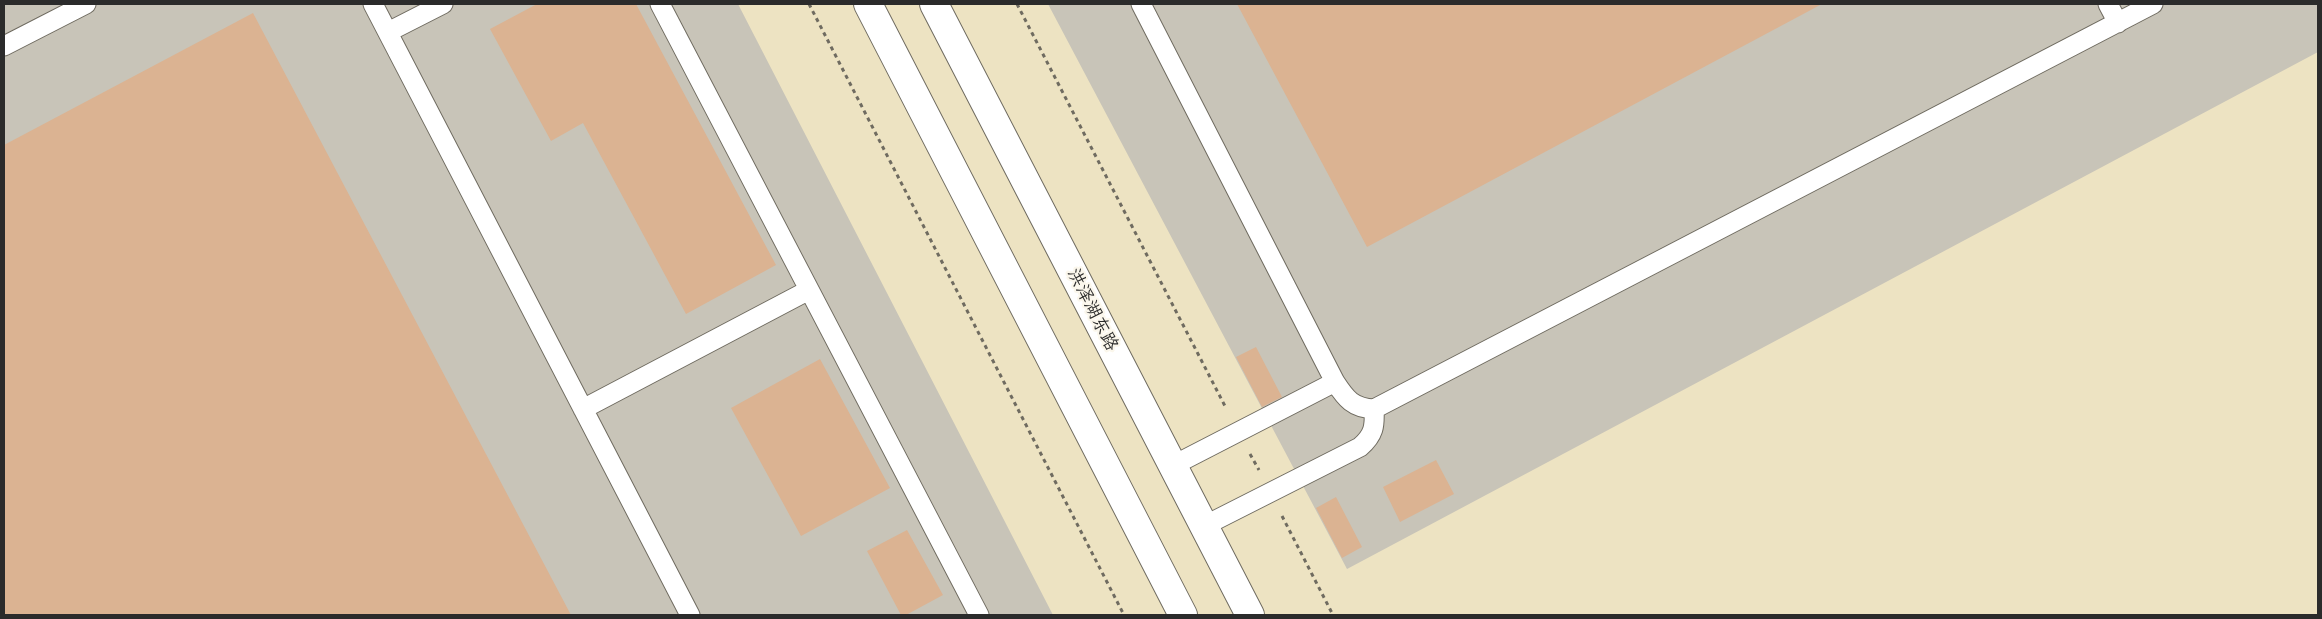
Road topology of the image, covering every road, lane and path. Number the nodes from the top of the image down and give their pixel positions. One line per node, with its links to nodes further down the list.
1 (86, 4): 14 (lane)
2 (373, 4): 13 (lane)
3 (443, 4): 13 (lane)
4 (660, 4): 15 (lane)
5 (808, 4): 25 (path)
6 (868, 4): 26 (street)
7 (934, 4): 20 (street, 洪泽湖东路)
8 (1017, 4): 19 (path)
9 (1141, 4): 16 (lane)
10 (2108, 4): 12 (lane)
11 (2153, 4): 12 (lane)
12 (2118, 23): 18 (lane)
13 (388, 32): 17 (lane)
14 (4, 46)
15 (809, 290): 17 (lane); 24 (lane)
16 (1335, 382): 18 (lane); 19 (lane)
17 (583, 409): 23 (lane)
18 (1374, 409): 21 (lane)
19 (1238, 432): 20 (lane); 21 (path)
20 (1172, 466): 22 (street, 洪泽湖东路)
21 (1270, 493): 22 (lane); 28 (path)
22 (1204, 526): 27 (street, 洪泽湖东路)
23 (690, 615)
24 (980, 615)
25 (1124, 615)
26 (1183, 615)
27 (1250, 615)
28 (1333, 615)

